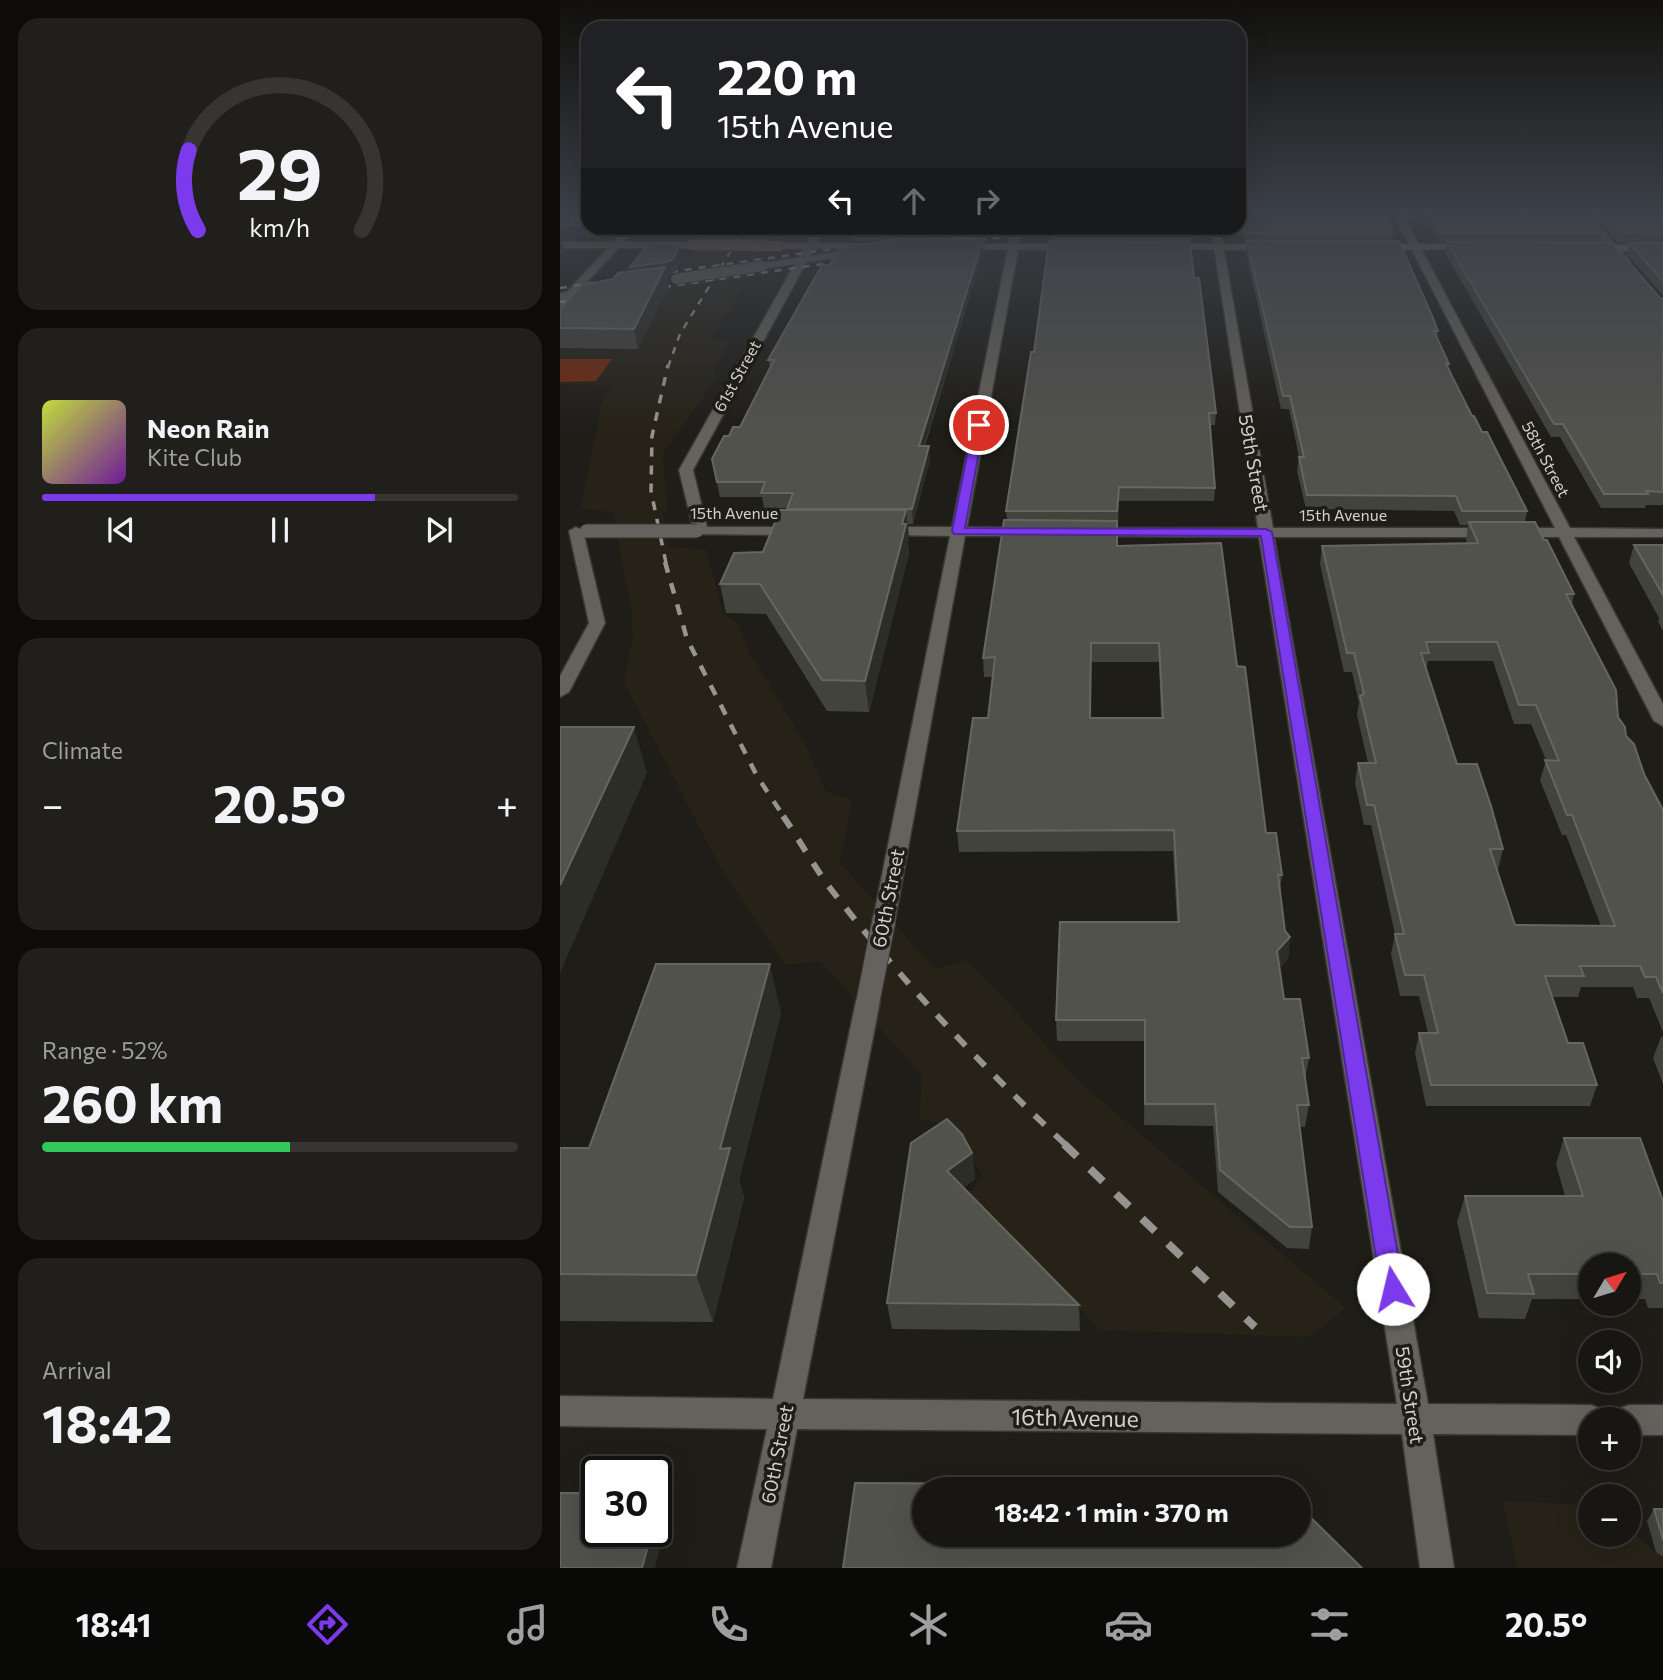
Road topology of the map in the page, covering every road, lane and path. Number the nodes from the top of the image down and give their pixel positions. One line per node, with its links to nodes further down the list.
1 (787, 286): 9 (street, 61st Street)
2 (1005, 286): 12 (street, 60th Street)
3 (1224, 286): 15 (street, 59th Street)
4 (1435, 286): 16 (street, 58th Street)
5 (607, 289): 6 (street)
6 (565, 295): 7 (street)
7 (560, 305)
8 (574, 531): 9 (street, 15th Avenue, bridge); 18 (street)
9 (699, 531): 10 (street, 15th Avenue)
10 (806, 531)
11 (872, 531): 12 (street)
12 (958, 531): 13 (street); 21 (street, 60th Street, bridge)
13 (1050, 532)
14 (1078, 532): 15 (street, 15th Avenue)
15 (1266, 532): 16 (street, 15th Avenue); 22 (street, 59th Street)
16 (1564, 533): 17 (street, 15th Avenue); 19 (street, 58th Street)
17 (1663, 533)
18 (560, 692)
19 (1663, 721)
20 (560, 1411): 21 (street, 16th Avenue)
21 (785, 1413): 22 (street, 16th Avenue); 26 (street, 60th Street)
22 (1415, 1419): 23 (street, 16th Avenue); 27 (street, 59th Street)
23 (1578, 1420)
24 (1641, 1420): 25 (street)
25 (1663, 1420)
26 (754, 1568)
27 (1437, 1568)

